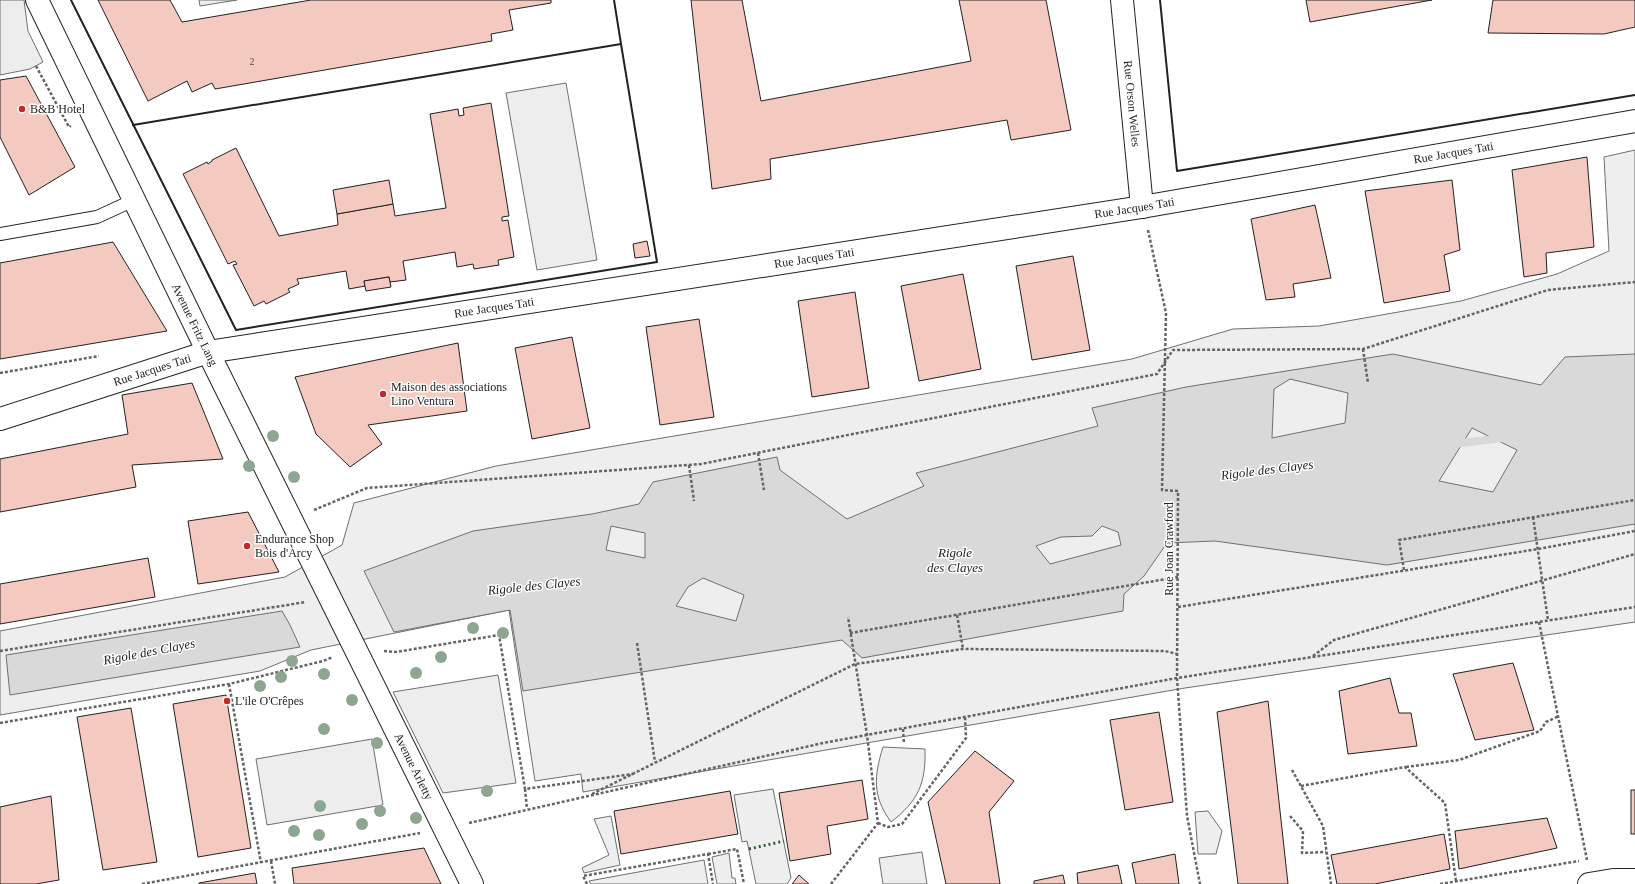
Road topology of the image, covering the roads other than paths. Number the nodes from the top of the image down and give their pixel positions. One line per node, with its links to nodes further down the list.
1 (36, 0): 4 (street, Avenue Fritz Lang)
2 (1122, 0): 5 (street, Rue Orson Welles)
3 (1635, 122): 5 (street, Rue Jacques Tati)
4 (134, 200): 6 (lane); 7 (street, Avenue Fritz Lang)
5 (1142, 207): 7 (street, Rue Jacques Tati)
6 (0, 234)
7 (208, 352): 8 (street, Rue Jacques Tati); 9 (street, Avenue Fritz Lang)
8 (0, 419)
9 (355, 649): 12 (street, Avenue Arletty)
10 (1635, 880): 11 (street)
11 (1614, 882): 14 (street)
12 (472, 884)
13 (1589, 884): 14 (street)
14 (1592, 884)

